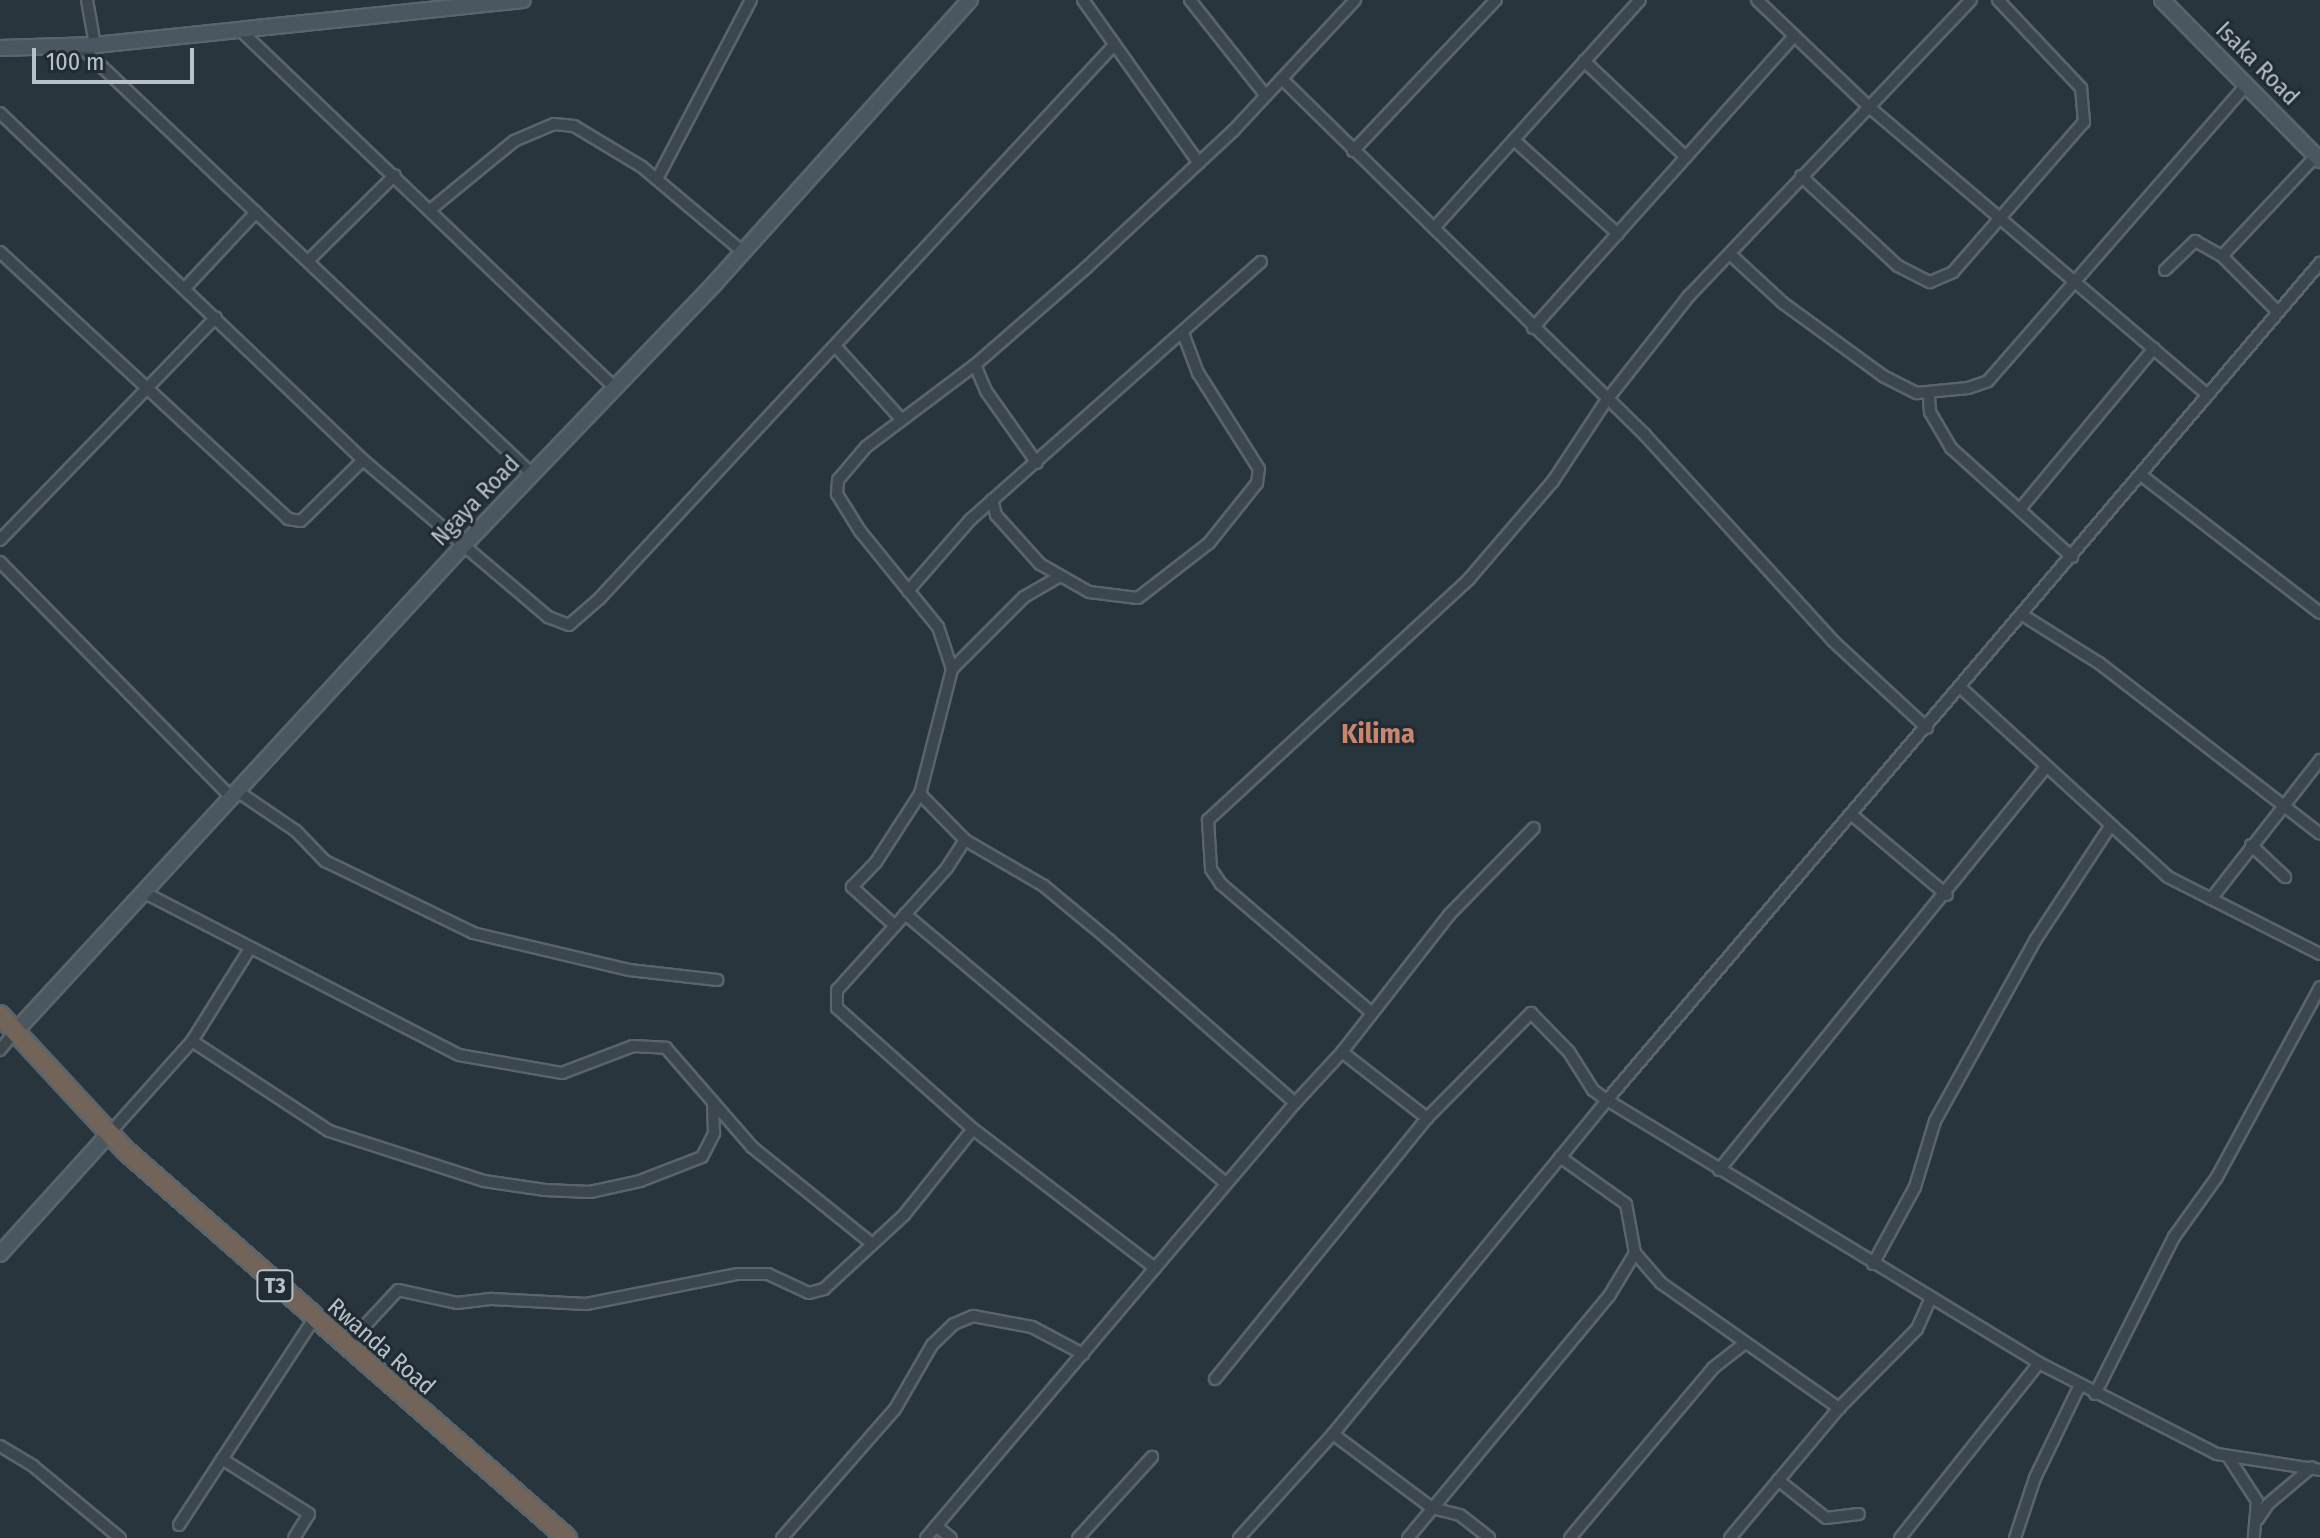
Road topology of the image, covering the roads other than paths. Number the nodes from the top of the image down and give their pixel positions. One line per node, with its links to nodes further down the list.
1 (87, 0): 16 (street)
2 (523, 0): 14 (street)
3 (751, 0): 32 (street)
4 (970, 0): 39 (street, Ngaya Road)
5 (1083, 0): 17 (street)
6 (1190, 0): 22 (street)
7 (1355, 0): 20 (street)
8 (1496, 0): 26 (street)
9 (1640, 0): 19 (street)
10 (1757, 0): 15 (street)
11 (1971, 0): 23 (street)
12 (1998, 0): 35 (street)
13 (2162, 0): 21 (street, Isaka Road)
14 (240, 30): 16 (street); 30 (street)
15 (1794, 36): 23 (street); 27 (street)
16 (87, 45): 18 (street); 34 (street)
17 (1114, 45): 29 (street); 52 (street)
18 (0, 48)
19 (1584, 61): 25 (street); 27 (street)
20 (1282, 79): 22 (street); 26 (street)
21 (2246, 85): 28 (street, Isaka Road); 46 (street)
22 (1266, 96): 29 (street)
23 (1868, 106): 31 (street); 35 (street)
24 (0, 113): 47 (street)
25 (1514, 140): 36 (street); 37 (street)
26 (1353, 151): 36 (street)
27 (1686, 157): 37 (street)
28 (2318, 158): 41 (street)
29 (1199, 163): 54 (street)
30 (395, 175): 33 (street); 42 (street)
31 (1801, 176): 35 (street); 40 (street)
32 (657, 179): 33 (street); 39 (street)
33 (430, 210): 55 (street)
34 (256, 212): 42 (street); 47 (street)
35 (2003, 220): 46 (street)
36 (1434, 228): 50 (street)
37 (1618, 234): 50 (street)
38 (0, 252): 56 (street)
39 (743, 252): 55 (street, Ngaya Road)
40 (1731, 255): 57 (street); 59 (street)
41 (2222, 256): 45 (street); 48 (street)
42 (308, 261): 63 (street)
43 (1261, 262): 51 (street)
44 (2320, 263): 48 (street)
45 (2165, 270)
46 (2077, 280): 53 (street); 57 (street)
47 (185, 288): 49 (street)
48 (2277, 311): 58 (street)
49 (216, 317): 56 (street); 61 (street)
50 (1533, 328): 59 (street)
51 (1183, 333): 62 (street); 71 (street)
52 (835, 346): 60 (street); 68 (street)
53 (2154, 348): 58 (street); 66 (street)
54 (975, 365): 60 (street); 62 (street)
55 (615, 388): 63 (street, Ngaya Road)
56 (145, 390): 61 (street); 67 (street)
57 (1929, 395): 66 (street)
58 (2208, 395): 64 (street)
59 (1606, 401): 77 (street); 99 (street)
60 (901, 419): 72 (street)
61 (363, 460): 68 (street)
62 (1037, 463): 65 (street)
63 (532, 474): 68 (street, Ngaya Road)
64 (2141, 475): 69 (street); 73 (street)
65 (992, 500): 71 (street); 72 (street)
66 (2020, 509): 69 (street)
67 (0, 540)
68 (462, 547): 80 (street, Ngaya Road)
69 (2072, 557): 74 (street)
70 (0, 562): 80 (street)
71 (1057, 578): 75 (street)
72 (908, 591): 75 (street)
73 (2320, 613)
74 (2024, 616): 76 (street); 82 (street)
75 (952, 669): 81 (street)
76 (1961, 688): 77 (street); 79 (street)
77 (1927, 728): 83 (street)
78 (2320, 760): 82 (street)
79 (2046, 767): 84 (street); 91 (street)
80 (234, 794): 90 (street, Ngaya Road); 97 (street)
81 (920, 794): 87 (street); 94 (street)
82 (2281, 807): 86 (street); 88 (street)
83 (1852, 815): 91 (street); 105 (street)
84 (2111, 825): 92 (street); 117 (street)
85 (1534, 828): 99 (street)
86 (2320, 834)
87 (965, 840): 93 (street); 107 (street)
88 (2251, 845): 89 (street); 92 (street)
89 (2285, 877)
90 (145, 893): 95 (street); 101 (street, Ngaya Road)
91 (1947, 895): 112 (street)
92 (2211, 899): 96 (street)
93 (905, 914): 94 (street); 113 (street)
94 (894, 925): 109 (street)
95 (249, 950): 102 (street); 106 (street)
96 (2320, 954)
97 (717, 980)
98 (2320, 987): 127 (street)
99 (1372, 1013): 104 (street)
100 (0, 1015): 101 (highway, Rwanda Road / T3)
101 (14, 1033): 103 (street); 110 (highway, Rwanda Road / T3)
102 (192, 1041): 106 (street); 110 (street)
103 (0, 1050)
104 (1342, 1052): 107 (street); 108 (street)
105 (1607, 1100): 108 (street); 111 (street); 112 (street)
106 (713, 1102): 114 (street)
107 (1295, 1103): 113 (street)
108 (1427, 1118): 125 (street)
109 (973, 1129): 114 (street); 118 (street)
110 (108, 1135): 116 (street); 120 (highway, Rwanda Road / T3)
111 (1560, 1157): 115 (street); 129 (street)
112 (1719, 1170): 117 (street)
113 (1226, 1183): 118 (street)
114 (871, 1243): 122 (street)
115 (1635, 1253): 121 (street); 136 (street)
116 (0, 1254)
117 (1873, 1264): 119 (street)
118 (1155, 1268): 123 (street)
119 (1931, 1298): 124 (street); 128 (street)
120 (313, 1320): 122 (highway, Rwanda Road / T3); 133 (street)
121 (1745, 1343): 128 (street); 151 (street)
122 (345, 1348): 143 (highway, Rwanda Road / T3)
123 (1083, 1354): 140 (street); 144 (street)
124 (2039, 1363): 126 (street); 153 (street)
125 (1215, 1379)
126 (2080, 1385): 127 (street); 154 (street)
127 (2095, 1394): 132 (street)
128 (1839, 1408): 135 (street)
129 (1333, 1434): 136 (street); 148 (street)
130 (0, 1446): 141 (street)
131 (1152, 1457): 147 (street)
132 (2229, 1458): 134 (street); 138 (street)
133 (222, 1459): 139 (street); 142 (street)
134 (2316, 1468): 138 (street)
135 (1778, 1480): 137 (street); 152 (street)
136 (1432, 1508): 149 (street); 150 (street)
137 (1859, 1514)
138 (2258, 1519): 155 (street)
139 (179, 1525)
140 (936, 1526): 145 (street); 146 (street)
141 (120, 1538)
142 (294, 1538)
143 (567, 1538)
144 (782, 1538)
145 (926, 1538)
146 (951, 1538)
147 (1078, 1538)
148 (1239, 1538)
149 (1408, 1538)
150 (1489, 1538)
151 (1570, 1538)
152 (1730, 1538)
153 (1900, 1538)
154 (2015, 1538)
155 (2254, 1538)

